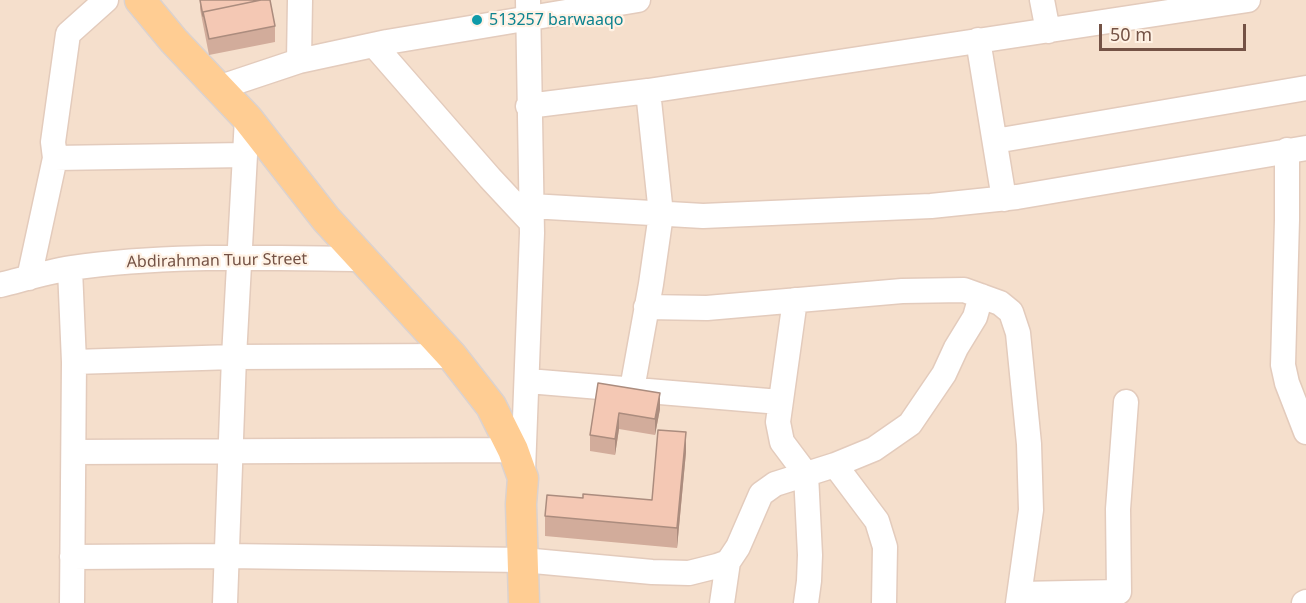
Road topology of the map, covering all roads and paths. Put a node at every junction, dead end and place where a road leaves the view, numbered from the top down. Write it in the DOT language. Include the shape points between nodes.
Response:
graph roads {
  1 [pos="106,0"];
  2 [pos="140,0"];
  3 [pos="300,0"];
  4 [pos="638,0"];
  5 [pos="1042,0"];
  6 [pos="1248,0"];
  7 [pos="528,8"];
  8 [pos="1048,31"];
  9 [pos="978,40"];
  10 [pos="374,45"];
  11 [pos="299,61"];
  12 [pos="218,88"];
  13 [pos="1306,88"];
  14 [pos="648,91"];
  15 [pos="528,106"];
  16 [pos="247,118"];
  17 [pos="995,141"];
  18 [pos="1297,149"];
  19 [pos="245,155"];
  20 [pos="55,158"];
  21 [pos="1004,199"];
  22 [pos="531,214"];
  23 [pos="661,214"];
  24 [pos="240,258"];
  25 [pos="364,259"];
  26 [pos="70,268"];
  27 [pos="29,278"];
  28 [pos="0,285"];
  29 [pos="981,296"];
  30 [pos="795,300"];
  31 [pos="646,307"];
  32 [pos="452,356"];
  33 [pos="234,357"];
  34 [pos="74,362"];
  35 [pos="528,381"];
  36 [pos="632,389"];
  37 [pos="780,402"];
  38 [pos="1126,402"];
  39 [pos="1306,432"];
  40 [pos="513,450"];
  41 [pos="231,451"];
  42 [pos="74,452"];
  43 [pos="835,465"];
  44 [pos="806,474"];
  45 [pos="523,478"];
  46 [pos="226,556"];
  47 [pos="72,558"];
  48 [pos="523,560"];
  49 [pos="728,562"];
  50 [pos="1019,598"];
  51 [pos="72,603"];
  52 [pos="225,603"];
  53 [pos="524,603"];
  54 [pos="722,603"];
  55 [pos="806,603"];
  56 [pos="884,603"];
  1 -- 20 [label="street" via="68,34 53,142"];
  2 -- 12 [label="main road"];
  3 -- 11 [label="street"];
  4 -- 7 [label="street"];
  5 -- 8 [label="street"];
  6 -- 8 [label="street"];
  7 -- 10 [label="street"];
  7 -- 15 [label="street"];
  8 -- 9 [label="street"];
  9 -- 14 [label="street"];
  9 -- 17 [label="street"];
  10 -- 11 [label="street"];
  10 -- 22 [label="street" via="490,178"];
  11 -- 12 [label="street"];
  12 -- 16 [label="main road"];
  13 -- 17 [label="street"];
  14 -- 15 [label="street"];
  14 -- 23 [label="street"];
  15 -- 22 [label="street"];
  16 -- 19 [label="street"];
  16 -- 25 [label="main road" via="326,219"];
  17 -- 21 [label="street"];
  18 -- 21 [label="street"];
  18 -- 39 [label="street" via="1287,220 1283,365"];
  19 -- 20 [label="street"];
  19 -- 24 [label="street"];
  20 -- 27 [label="street"];
  21 -- 23 [label="street" via="703,216"];
  22 -- 23 [label="street"];
  22 -- 35 [label="street"];
  23 -- 31 [label="street"];
  24 -- 25 [label="street, Abdirahman Tuur Street"];
  24 -- 26 [label="street, Abdirahman Tuur Street"];
  24 -- 33 [label="street"];
  25 -- 32 [label="main road"];
  26 -- 27 [label="street, Abdirahman Tuur Street"];
  26 -- 34 [label="street"];
  27 -- 28 [label="street, Abdirahman Tuur Street"];
  29 -- 30 [label="street" via="964,290 902,291"];
  29 -- 43 [label="street" via="975,317 944,374 910,424 874,449"];
  29 -- 50 [label="street" via="1011,312 1018,333 1031,510"];
  30 -- 31 [label="street" via="707,308"];
  30 -- 37 [label="street"];
  31 -- 36 [label="street"];
  32 -- 33 [label="street"];
  32 -- 40 [label="main road" via="491,406"];
  33 -- 34 [label="street"];
  33 -- 41 [label="street"];
  34 -- 42 [label="street"];
  35 -- 36 [label="street"];
  35 -- 45 [label="street"];
  36 -- 37 [label="street"];
  37 -- 44 [label="street" via="782,442"];
  38 -- 50 [label="street" via="1118,508 1119,592"];
  40 -- 41 [label="street"];
  40 -- 45 [label="main road"];
  41 -- 42 [label="street"];
  41 -- 46 [label="street"];
  42 -- 47 [label="street"];
  43 -- 44 [label="street"];
  43 -- 56 [label="street" via="877,521 885,547"];
  44 -- 49 [label="street" via="775,484 761,494"];
  44 -- 55 [label="street" via="810,555"];
  45 -- 48 [label="main road"];
  46 -- 47 [label="street"];
  46 -- 48 [label="street"];
  46 -- 52 [label="street"];
  47 -- 51 [label="street"];
  48 -- 49 [label="street" via="661,573 689,573"];
  48 -- 53 [label="main road"];
  49 -- 54 [label="street"];
}
